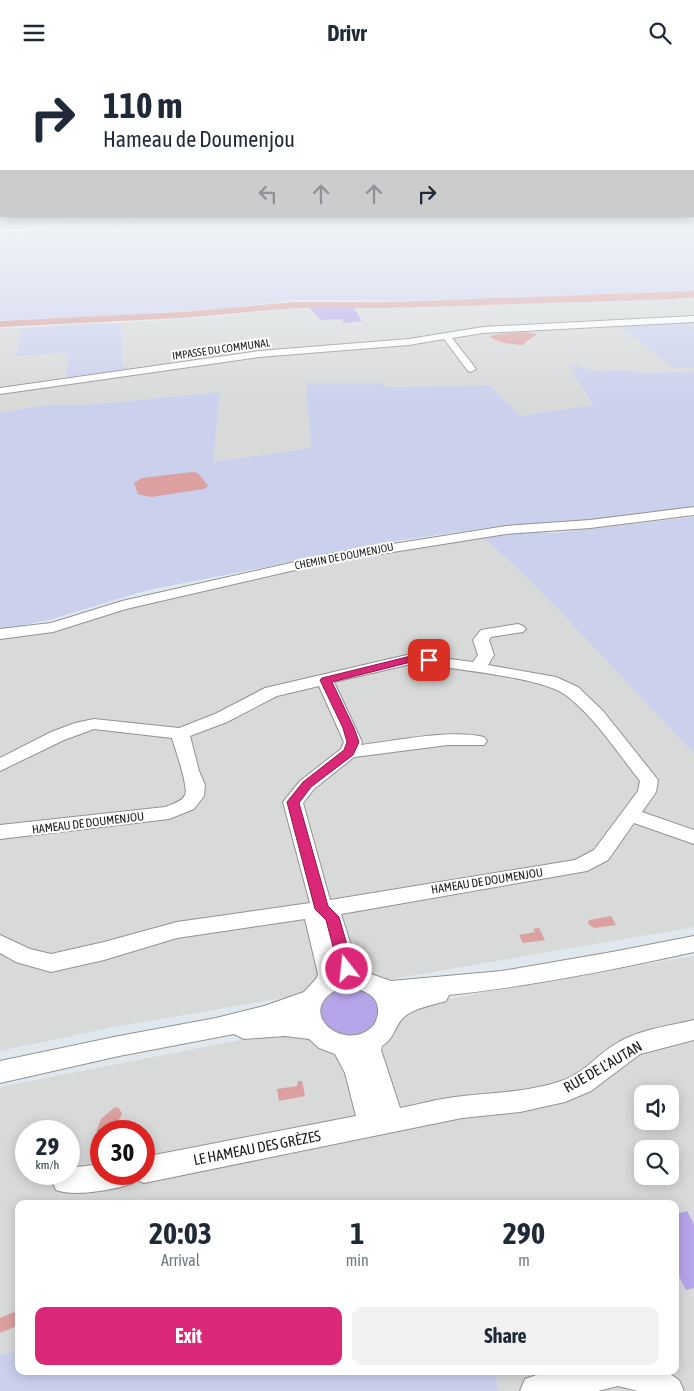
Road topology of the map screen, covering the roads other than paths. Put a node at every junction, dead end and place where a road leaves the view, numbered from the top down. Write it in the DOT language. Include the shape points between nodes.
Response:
graph roads {
  1 [pos="694,319"];
  2 [pos="446,336"];
  3 [pos="471,369"];
  4 [pos="0,391"];
  5 [pos="694,511"];
  6 [pos="518,629"];
  7 [pos="0,634"];
  8 [pos="478,667"];
  9 [pos="325,680"];
  10 [pos="180,733"];
  11 [pos="478,741"];
  12 [pos="349,752"];
  13 [pos="0,765"];
  14 [pos="631,815"];
  15 [pos="0,832"];
  16 [pos="694,837"];
  17 [pos="322,909"];
  18 [pos="0,943"];
  19 [pos="694,944"];
  20 [pos="357,978"];
  21 [pos="472,983"];
  22 [pos="379,988"];
  23 [pos="319,991"];
  24 [pos="391,1014"];
  25 [pos="206,1030"];
  26 [pos="314,1030"];
  27 [pos="694,1031"];
  28 [pos="371,1041"];
  29 [pos="343,1045"];
  30 [pos="2,1073"];
  31 [pos="424,1116"];
  32 [pos="381,1124"];
  33 [pos="155,1168"];
  34 [pos="599,1375"];
  35 [pos="639,1375"];
  36 [pos="536,1389"];
  37 [pos="668,1391"];
  1 -- 2 [label="street, IMPASSE DU COMMUNAL" via="512,328"];
  2 -- 3 [label="street"];
  2 -- 4 [label="street, IMPASSE DU COMMUNAL" via="260,354"];
  5 -- 7 [label="street, CHEMIN DE DOUMENJOU" via="506,530 330,558 122,605 53,627"];
  6 -- 8 [label="street" via="486,633 481,640 486,655"];
  8 -- 9 [label="street, HAMEAU DE DOUMENJOU" via="411,659"];
  8 -- 14 [label="street, HAMEAU DE DOUMENJOU" via="550,679 572,691 598,715 649,780 647,793"];
  9 -- 10 [label="street, HAMEAU DE DOUMENJOU" via="271,692 221,718"];
  9 -- 12 [label="street" via="353,742"];
  10 -- 13 [label="street, HAMEAU DE DOUMENJOU" via="94,724 66,732"];
  10 -- 15 [label="street, HAMEAU DE DOUMENJOU" via="196,785 195,796 187,805 169,813"];
  11 -- 12 [label="street" via="448,740"];
  12 -- 17 [label="street" via="307,785 293,802"];
  14 -- 16 [label="street"];
  14 -- 17 [label="street, HAMEAU DE DOUMENJOU" via="600,855 580,866"];
  17 -- 18 [label="street, HAMEAU DE DOUMENJOU" via="177,930 52,963 24,956"];
  17 -- 20 [label="street" via="332,917 347,969"];
  17 -- 23 [label="street" via="316,919 330,974"];
  19 -- 21 [label="street" via="602,963"];
  20 -- 22 [label="street"];
  20 -- 23 [label="street" via="341,978"];
  21 -- 22 [label="street" via="414,989"];
  21 -- 24 [label="street" via="401,1006"];
  22 -- 24 [label="street" via="389,1000"];
  23 -- 25 [label="street" via="283,1011"];
  23 -- 26 [label="street" via="308,1015"];
  24 -- 28 [label="street" via="388,1025"];
  25 -- 26 [label="street" via="285,1026"];
  25 -- 30 [label="street" via="84,1053"];
  26 -- 29 [label="street" via="331,1043"];
  27 -- 31 [label="street, RUE DE L'AUTAN" via="642,1042 574,1087 557,1093"];
  28 -- 29 [label="street"];
  28 -- 32 [label="street" via="369,1050"];
  29 -- 32 [label="street"];
  31 -- 32 [label="street, LE HAMEAU DES GRÈZES"];
  32 -- 33 [label="street, LE HAMEAU DES GRÈZES"];
  34 -- 36 [label="street"];
  35 -- 37 [label="street"];
}
